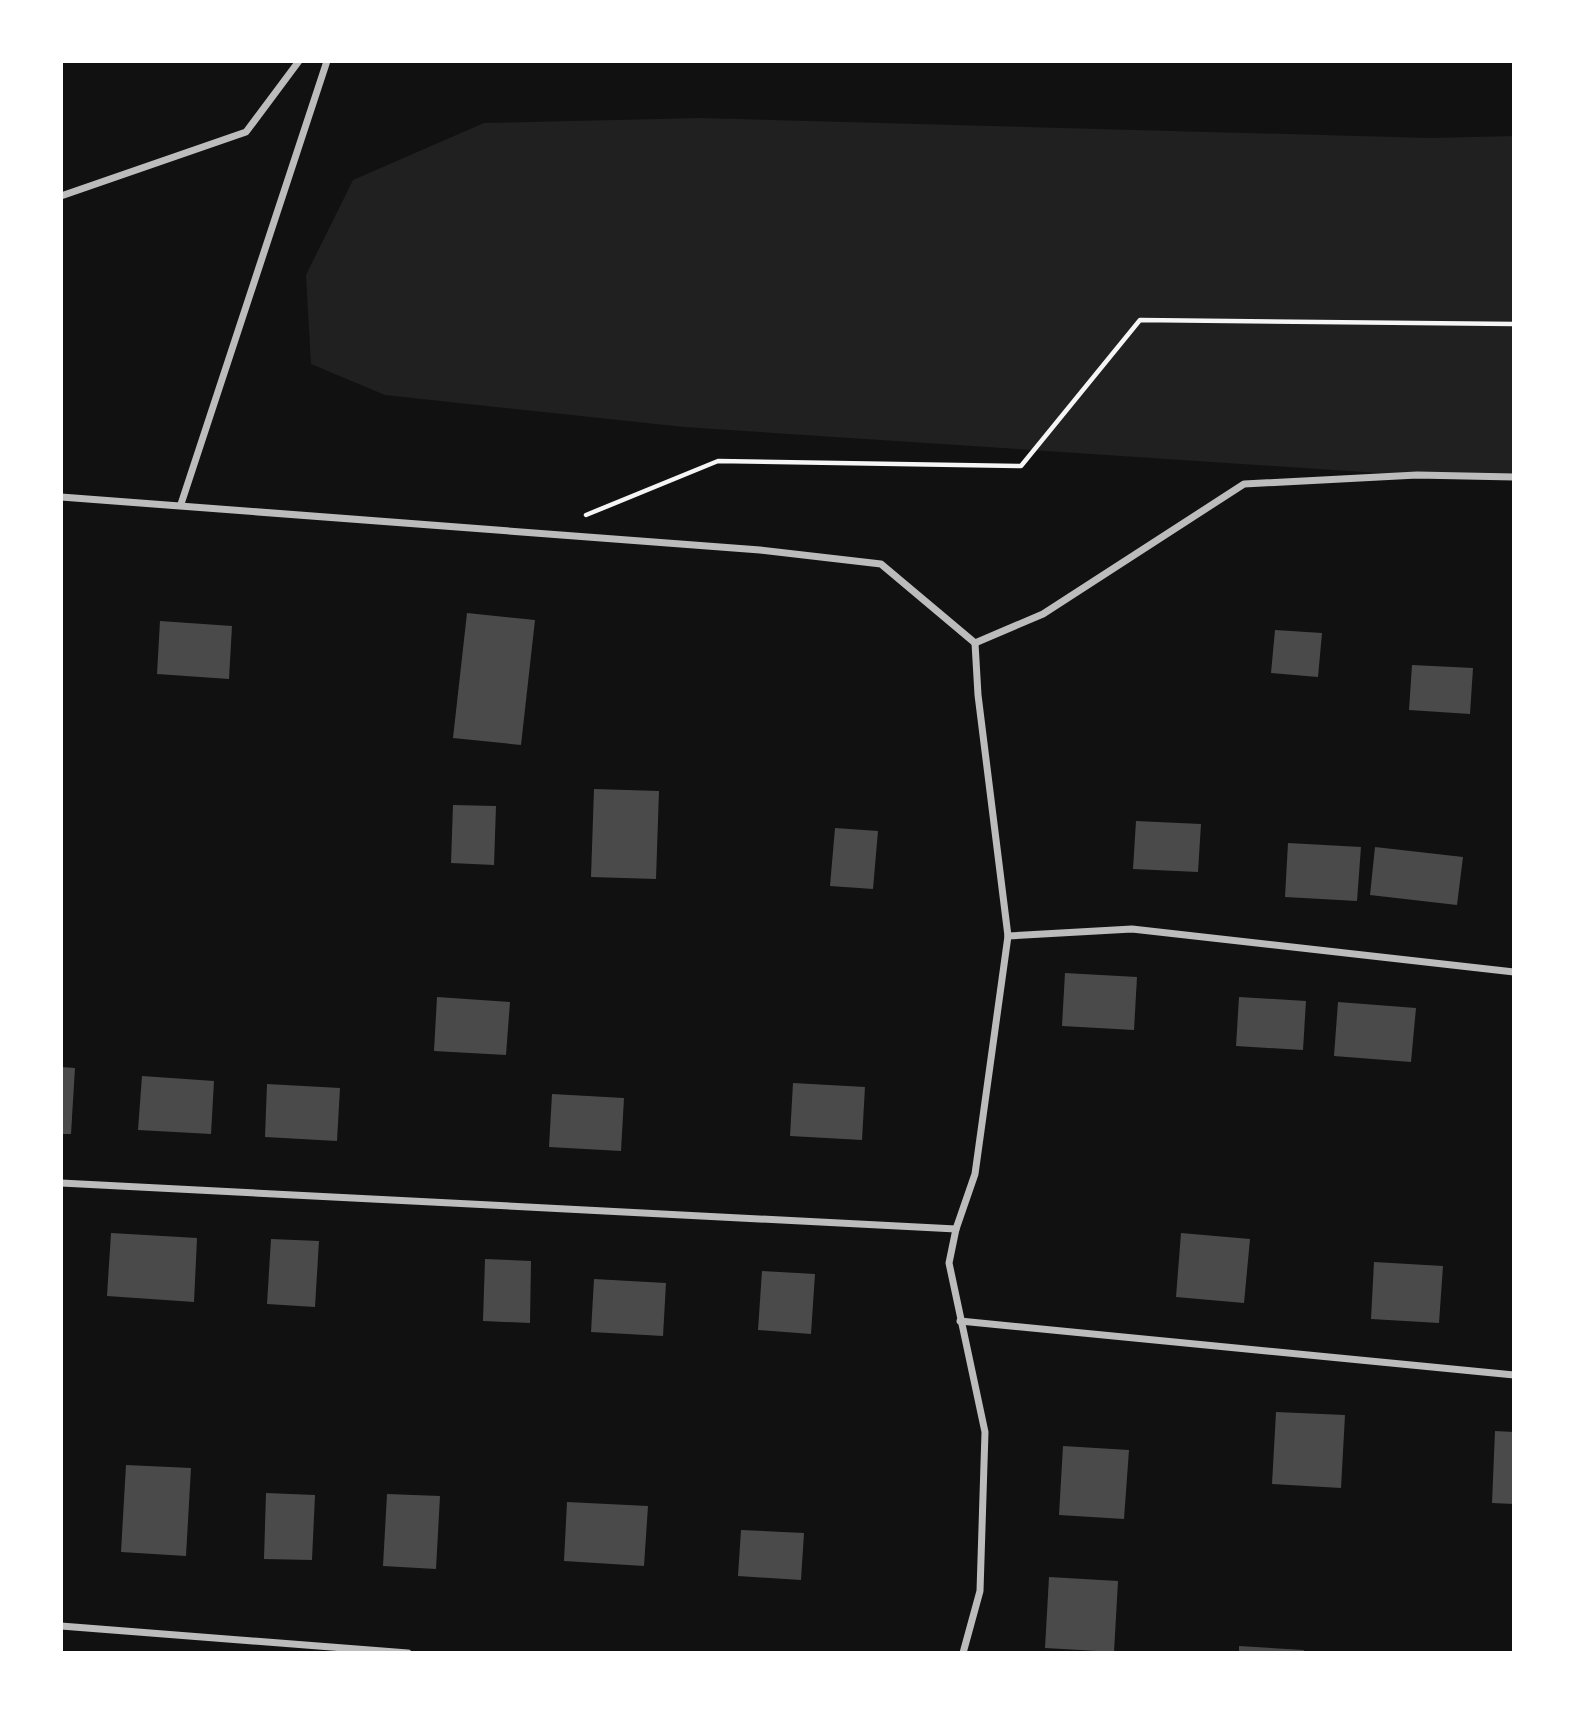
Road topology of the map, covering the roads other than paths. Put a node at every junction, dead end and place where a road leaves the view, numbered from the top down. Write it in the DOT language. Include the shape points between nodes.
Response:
graph roads {
  1 [pos="299,61"];
  2 [pos="327,61"];
  3 [pos="61,196"];
  4 [pos="1514,477"];
  5 [pos="61,497"];
  6 [pos="181,504"];
  7 [pos="975,643"];
  8 [pos="1007,936"];
  9 [pos="1514,972"];
  10 [pos="61,1183"];
  11 [pos="956,1229"];
  12 [pos="960,1321"];
  13 [pos="1514,1375"];
  14 [pos="61,1626"];
  15 [pos="408,1653"];
  16 [pos="963,1653"];
  1 -- 3 [label="street" via="246,132"];
  2 -- 6 [label="street"];
  4 -- 7 [label="street" via="1417,475 1244,484 1043,614"];
  5 -- 6 [label="street"];
  6 -- 7 [label="street" via="760,550 881,564"];
  7 -- 8 [label="street"];
  8 -- 9 [label="street" via="1132,929"];
  8 -- 11 [label="street" via="975,1174"];
  10 -- 11 [label="street"];
  11 -- 12 [label="street" via="949,1263"];
  12 -- 13 [label="street"];
  12 -- 16 [label="street" via="985,1432 980,1591"];
  14 -- 15 [label="street"];
}
